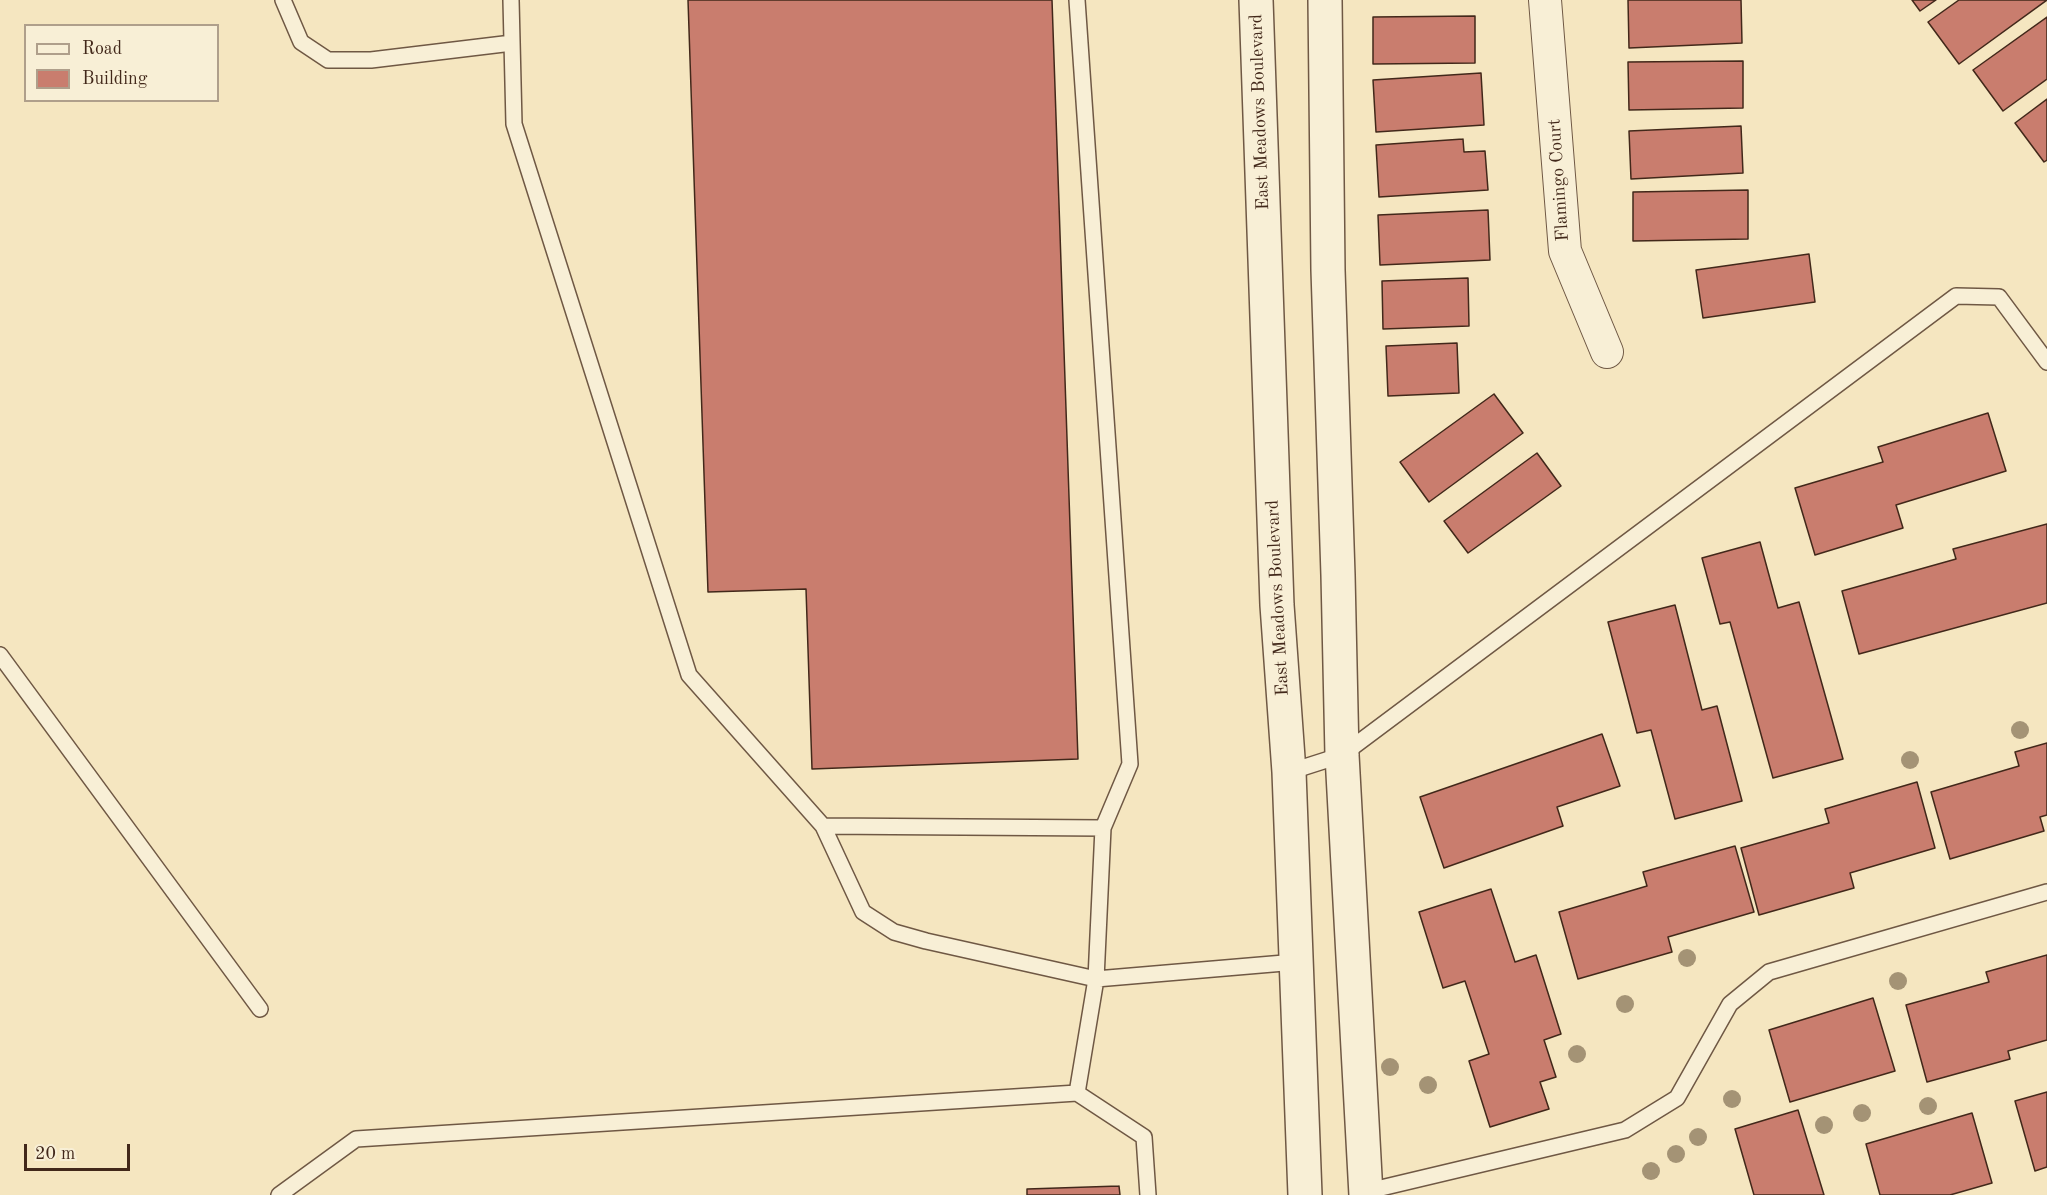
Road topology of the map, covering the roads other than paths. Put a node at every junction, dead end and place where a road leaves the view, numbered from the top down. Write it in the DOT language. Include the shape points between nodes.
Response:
graph roads {
  1 [pos="283,0"];
  2 [pos="511,0"];
  3 [pos="1077,0"];
  4 [pos="1256,0"];
  5 [pos="1325,0"];
  6 [pos="1545,0"];
  7 [pos="512,44"];
  8 [pos="1607,352"];
  9 [pos="2047,362"];
  10 [pos="0,655"];
  11 [pos="1342,755"];
  12 [pos="1289,772"];
  13 [pos="823,826"];
  14 [pos="1103,828"];
  15 [pos="2047,892"];
  16 [pos="1296,962"];
  17 [pos="1096,979"];
  18 [pos="260,1009"];
  19 [pos="1077,1093"];
  20 [pos="1361,1194"];
  21 [pos="279,1195"];
  22 [pos="1148,1195"];
  23 [pos="1305,1195"];
  1 -- 7 [label="lane" via="301,42 328,60 371,60"];
  2 -- 7 [label="lane"];
  3 -- 14 [label="lane" via="1130,764"];
  4 -- 12 [label="street, East Meadows Boulevard" via="1277,605"];
  5 -- 11 [label="street" via="1328,270"];
  6 -- 8 [label="street, Flamingo Court" via="1564,251"];
  7 -- 13 [label="lane" via="514,124 689,675"];
  9 -- 11 [label="lane" via="1999,297 1956,296"];
  10 -- 18 [label="lane"];
  11 -- 12 [label="lane"];
  11 -- 20 [label="street"];
  12 -- 16 [label="street, East Meadows Boulevard"];
  13 -- 14 [label="lane"];
  13 -- 17 [label="lane" via="863,912 894,932"];
  14 -- 17 [label="lane"];
  15 -- 20 [label="lane" via="1769,972 1730,1004 1677,1098 1625,1130"];
  16 -- 17 [label="lane"];
  16 -- 23 [label="street, East Meadows Boulevard"];
  17 -- 19 [label="lane"];
  19 -- 21 [label="lane" via="356,1139"];
  19 -- 22 [label="lane" via="1144,1137"];
}
